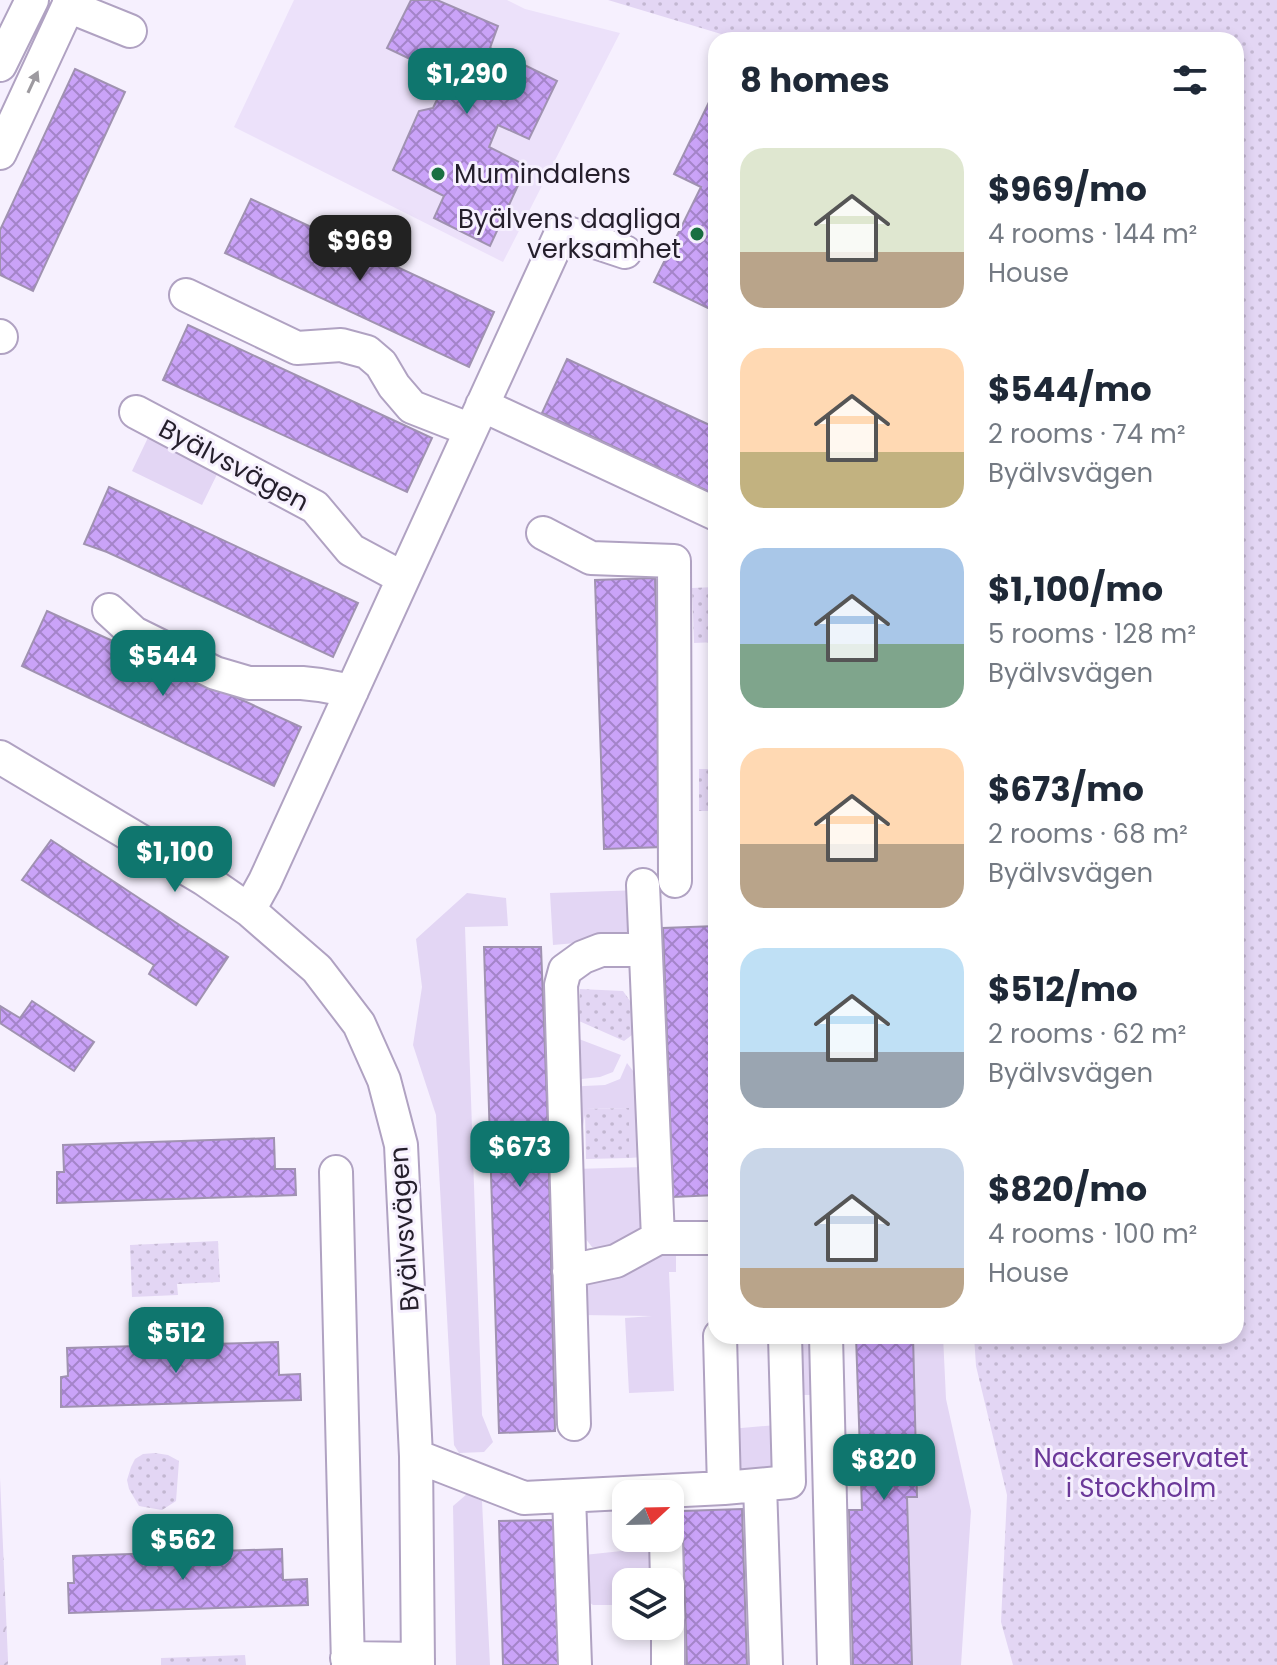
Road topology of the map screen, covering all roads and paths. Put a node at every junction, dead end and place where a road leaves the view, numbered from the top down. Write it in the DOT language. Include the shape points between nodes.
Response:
graph roads {
  1 [pos="32,0"];
  2 [pos="70,3"];
  3 [pos="130,31"];
  4 [pos="0,65"];
  5 [pos="0,153"];
  6 [pos="625,252"];
  7 [pos="186,295"];
  8 [pos="136,412"];
  9 [pos="476,418"];
  10 [pos="708,511"];
  11 [pos="543,533"];
  12 [pos="403,578"];
  13 [pos="109,610"];
  14 [pos="352,691"];
  15 [pos="0,757"];
  16 [pos="675,881"];
  17 [pos="643,885"];
  18 [pos="249,910"];
  19 [pos="645,950"];
  20 [pos="336,1172"];
  21 [pos="658,1238"];
  22 [pos="708,1238"];
  23 [pos="569,1271"];
  24 [pos="720,1344"];
  25 [pos="785,1344"];
  26 [pos="826,1344"];
  27 [pos="828,1416"];
  28 [pos="787,1418"];
  29 [pos="574,1424"];
  30 [pos="416,1456"];
  31 [pos="760,1485"];
  32 [pos="724,1488"];
  33 [pos="684,1491"];
  34 [pos="612,1494"];
  35 [pos="569,1496"];
  36 [pos="668,1640"];
  37 [pos="348,1662"];
  38 [pos="418,1662"];
  39 [pos="575,1665"];
  40 [pos="668,1665"];
  41 [pos="766,1665"];
  42 [pos="834,1665"];
  1 -- 4 [label="street"];
  2 -- 3 [label="street"];
  5 -- 2 [label="street, one-way"];
  6 -- 9 [label="street" via="562,231"];
  7 -- 9 [label="street" via="297,348 341,345 367,352 412,407"];
  8 -- 12 [label="street, Byälvsvägen" via="315,507 351,550"];
  9 -- 10 [label="street"];
  9 -- 12 [label="street"];
  11 -- 16 [label="street" via="591,558 674,561"];
  12 -- 14 [label="street"];
  13 -- 14 [label="street" via="134,633 215,673 249,683"];
  14 -- 18 [label="street"];
  15 -- 18 [label="street, Byälvsvägen"];
  17 -- 19 [label="street"];
  18 -- 30 [label="street, Byälvsvägen" via="317,969 359,1024 384,1080 401,1145"];
  19 -- 21 [label="street"];
  19 -- 23 [label="street" via="601,950 583,957 565,970 561,985"];
  20 -- 37 [label="street, Byälvsvägen"];
  21 -- 22 [label="street"];
  21 -- 23 [label="street" via="616,1261"];
  23 -- 29 [label="street"];
  24 -- 32 [label="street"];
  25 -- 28 [label="street"];
  26 -- 27 [label="street"];
  27 -- 28 [label="street"];
  27 -- 42 [label="street"];
  28 -- 31 [label="street" via="789,1482"];
  30 -- 35 [label="street" via="524,1498"];
  30 -- 38 [label="street, Byälvsvägen"];
  31 -- 32 [label="street"];
  31 -- 41 [label="street"];
  32 -- 33 [label="street"];
  34 -- 35 [label="street"];
  35 -- 39 [label="street"];
  36 -- 40 [label="street"];
  37 -- 38 [label="street, Byälvsvägen"];
}
